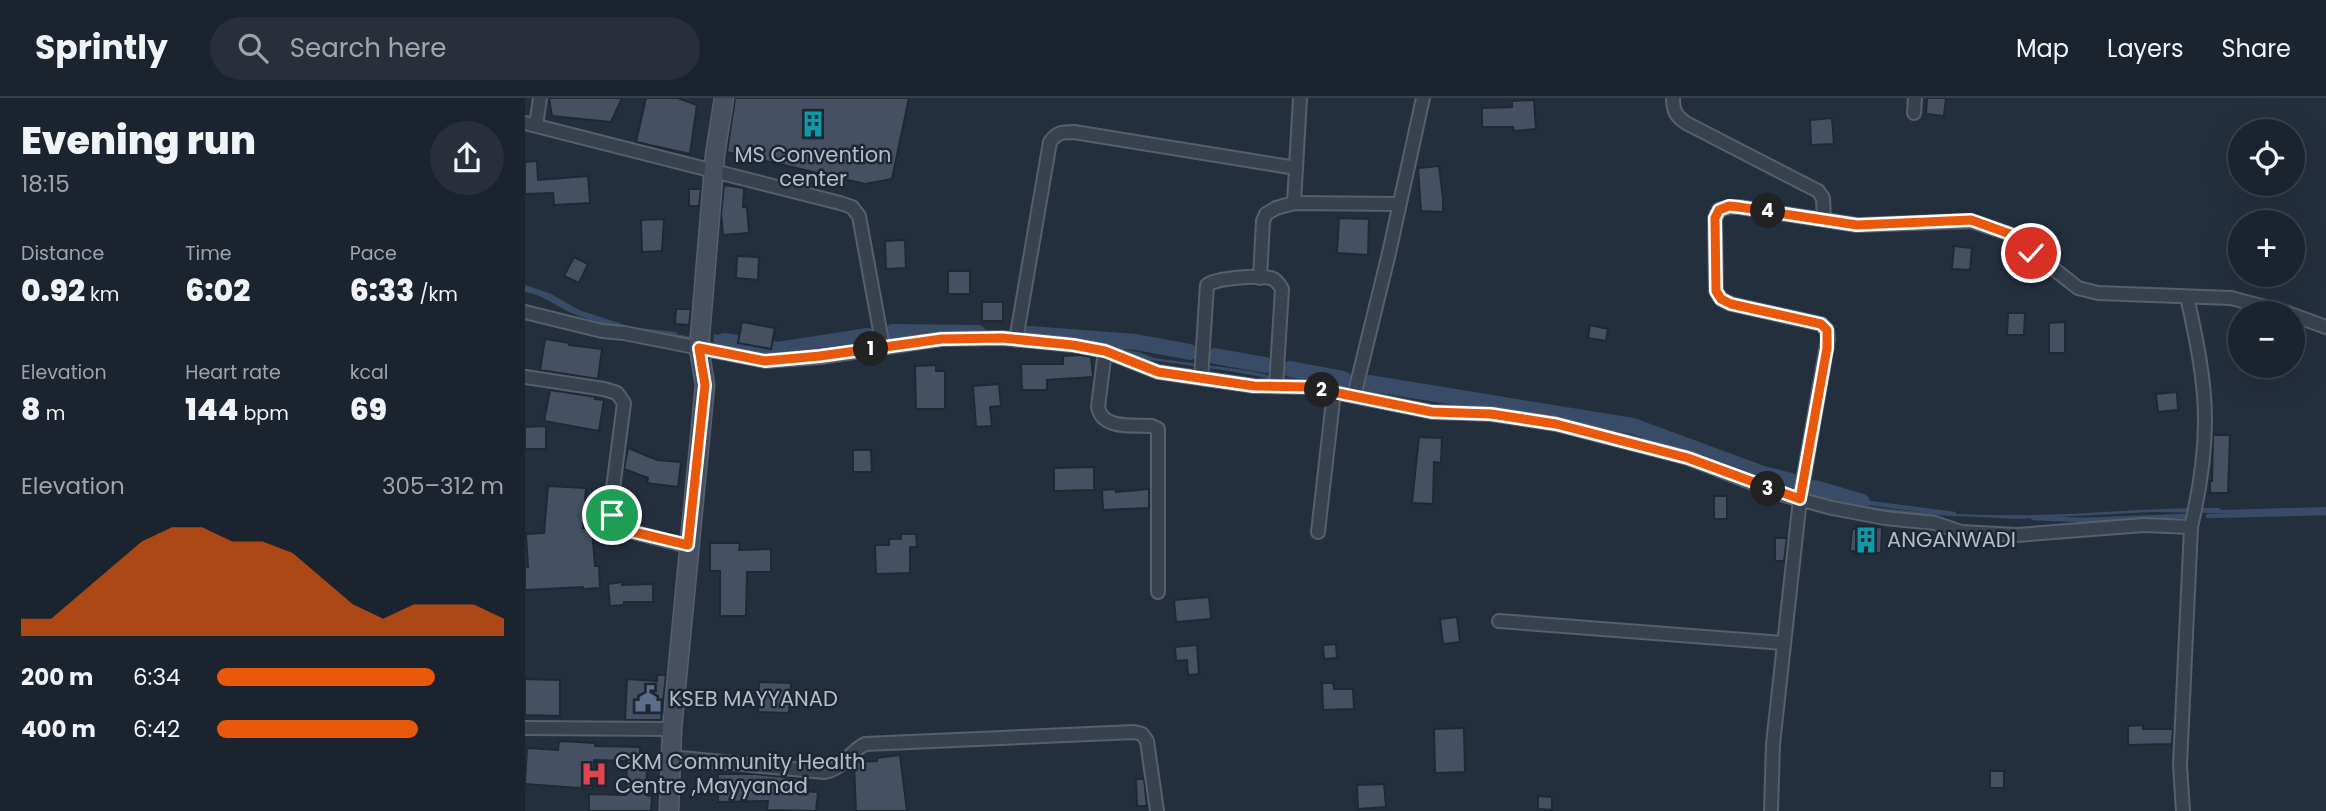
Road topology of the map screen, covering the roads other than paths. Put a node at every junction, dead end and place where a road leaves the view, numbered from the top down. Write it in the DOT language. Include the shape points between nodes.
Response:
graph roads {
  1 [pos="540,98"];
  2 [pos="724,98"];
  3 [pos="1300,98"];
  4 [pos="1423,98"];
  5 [pos="1674,98"];
  6 [pos="1916,98"];
  7 [pos="1914,113"];
  8 [pos="531,124"];
  9 [pos="1296,168"];
  10 [pos="714,170"];
  11 [pos="1294,203"];
  12 [pos="1399,204"];
  13 [pos="1824,219"];
  14 [pos="1260,278"];
  15 [pos="2187,297"];
  16 [pos="2242,301"];
  17 [pos="525,313"];
  18 [pos="2305,319"];
  19 [pos="2326,327"];
  20 [pos="1016,340"];
  21 [pos="883,347"];
  22 [pos="699,348"];
  23 [pos="1105,351"];
  24 [pos="525,377"];
  25 [pos="1202,378"];
  26 [pos="1276,386"];
  27 [pos="1334,392"];
  28 [pos="1354,396"];
  29 [pos="1800,499"];
  30 [pos="2191,527"];
  31 [pos="1318,532"];
  32 [pos="688,545"];
  33 [pos="1158,593"];
  34 [pos="1499,621"];
  35 [pos="1784,643"];
  36 [pos="525,728"];
  37 [pos="672,729"];
  38 [pos="671,757"];
  39 [pos="669,811"];
  40 [pos="1157,811"];
  41 [pos="1771,811"];
  42 [pos="2183,811"];
  1 -- 8 [label="street"];
  2 -- 10 [label="street"];
  3 -- 9 [label="street"];
  4 -- 12 [label="street"];
  5 -- 13 [label="street" via="1673,109 1686,123 1818,191"];
  6 -- 7 [label="street"];
  8 -- 10 [label="street"];
  9 -- 11 [label="street"];
  9 -- 20 [label="street" via="1074,132 1055,135"];
  10 -- 21 [label="street" via="852,207 859,216"];
  10 -- 22 [label="street"];
  11 -- 12 [label="street"];
  11 -- 14 [label="street" via="1266,214"];
  12 -- 28 [label="street"];
  13 -- 15 [label="street" via="1857,225 1971,220 2010,234 2078,288"];
  13 -- 29 [label="street" via="1729,206 1715,218 1716,291 1721,299 1821,324 1827,330"];
  14 -- 25 [label="street" via="1214,280 1207,285"];
  14 -- 26 [label="street" via="1270,278 1282,289"];
  15 -- 16 [label="street"];
  15 -- 30 [label="street" via="2205,421"];
  17 -- 22 [label="street"];
  18 -- 19 [label="street"];
  20 -- 21 [label="street" via="942,339"];
  20 -- 23 [label="street"];
  21 -- 22 [label="street" via="765,361"];
  22 -- 32 [label="street" via="705,385"];
  23 -- 25 [label="street" via="1158,372"];
  23 -- 33 [label="street" via="1099,415 1107,422 1159,429"];
  24 -- 32 [label="street" via="617,393 624,402 611,504 614,523 621,529"];
  25 -- 26 [label="street"];
  26 -- 27 [label="street"];
  27 -- 28 [label="street"];
  27 -- 31 [label="street"];
  28 -- 29 [label="street" via="1432,412 1491,414 1556,424 1688,458"];
  29 -- 30 [label="street" via="1885,518 1935,523 1961,532 2017,535 2144,525"];
  29 -- 35 [label="street"];
  30 -- 42 [label="street" via="2179,765"];
  32 -- 37 [label="street"];
  34 -- 35 [label="street"];
  35 -- 41 [label="street"];
  36 -- 37 [label="street"];
  37 -- 38 [label="street"];
  38 -- 39 [label="street"];
  38 -- 40 [label="street" via="824,772 833,771 865,744 1134,732 1147,741"];
}
